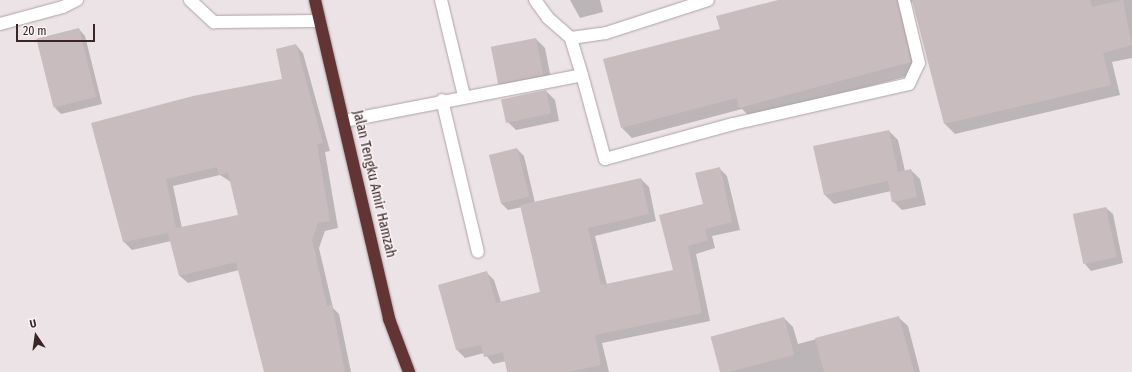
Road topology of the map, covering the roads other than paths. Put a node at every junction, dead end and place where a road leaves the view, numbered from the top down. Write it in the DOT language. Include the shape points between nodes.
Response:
graph roads {
  1 [pos="76,0"];
  2 [pos="190,0"];
  3 [pos="315,0"];
  4 [pos="441,0"];
  5 [pos="535,0"];
  6 [pos="708,0"];
  7 [pos="904,0"];
  8 [pos="674,5"];
  9 [pos="320,21"];
  10 [pos="0,24"];
  11 [pos="571,38"];
  12 [pos="582,75"];
  13 [pos="464,96"];
  14 [pos="442,100"];
  15 [pos="344,121"];
  16 [pos="478,252"];
  17 [pos="409,372"];
  1 -- 10 [label="lane" via="63,8"];
  2 -- 9 [label="lane" via="214,22"];
  3 -- 9 [label="highway, Jalan Tengku Amir Hamzah"];
  4 -- 13 [label="lane"];
  5 -- 11 [label="lane" via="548,18"];
  6 -- 8 [label="lane"];
  7 -- 12 [label="lane" via="919,63 909,84 733,124 605,159"];
  8 -- 11 [label="lane" via="606,33"];
  9 -- 15 [label="highway, Jalan Tengku Amir Hamzah"];
  11 -- 12 [label="lane"];
  12 -- 13 [label="lane"];
  13 -- 14 [label="lane"];
  14 -- 15 [label="lane"];
  14 -- 16 [label="lane"];
  15 -- 17 [label="highway, Jalan Tengku Amir Hamzah" via="389,319"];
}
